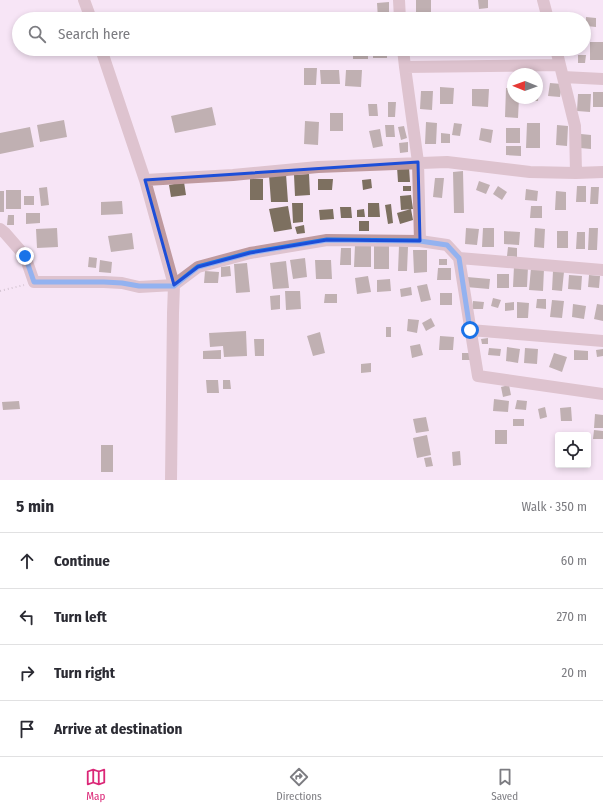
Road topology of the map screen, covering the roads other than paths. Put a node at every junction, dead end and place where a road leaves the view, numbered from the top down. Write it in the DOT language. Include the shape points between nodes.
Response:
graph roads {
  1 [pos="84,0"];
  2 [pos="399,0"];
  3 [pos="543,0"];
  4 [pos="88,12"];
  5 [pos="400,12"];
  6 [pos="546,12"];
  7 [pos="103,56"];
  8 [pos="404,56"];
  9 [pos="558,56"];
  10 [pos="405,67"];
  11 [pos="562,71"];
  12 [pos="603,79"];
  13 [pos="418,162"];
  14 [pos="603,172"];
  15 [pos="576,173"];
  16 [pos="145,180"];
  17 [pos="0,229"];
  18 [pos="420,241"];
  19 [pos="459,258"];
  20 [pos="603,270"];
  21 [pos="174,286"];
  22 [pos="470,330"];
  23 [pos="603,341"];
  24 [pos="603,394"];
  25 [pos="171,480"];
  1 -- 4 [label="street"];
  2 -- 5 [label="street"];
  3 -- 6 [label="street"];
  7 -- 16 [label="street"];
  8 -- 10 [label="street"];
  9 -- 11 [label="street"];
  10 -- 11 [label="street"];
  10 -- 13 [label="street"];
  11 -- 12 [label="street"];
  11 -- 15 [label="street" via="575,126"];
  13 -- 15 [label="street" via="446,162 530,172"];
  13 -- 16 [label="street"];
  13 -- 18 [label="street"];
  14 -- 15 [label="street"];
  16 -- 21 [label="street"];
  17 -- 21 [label="street" via="25,256 34,282"];
  18 -- 19 [label="street" via="447,245"];
  18 -- 21 [label="street" via="327,240 250,253 198,267"];
  19 -- 20 [label="street"];
  19 -- 22 [label="street"];
  21 -- 25 [label="street"];
  22 -- 23 [label="street"];
  22 -- 24 [label="street" via="478,376"];
}
